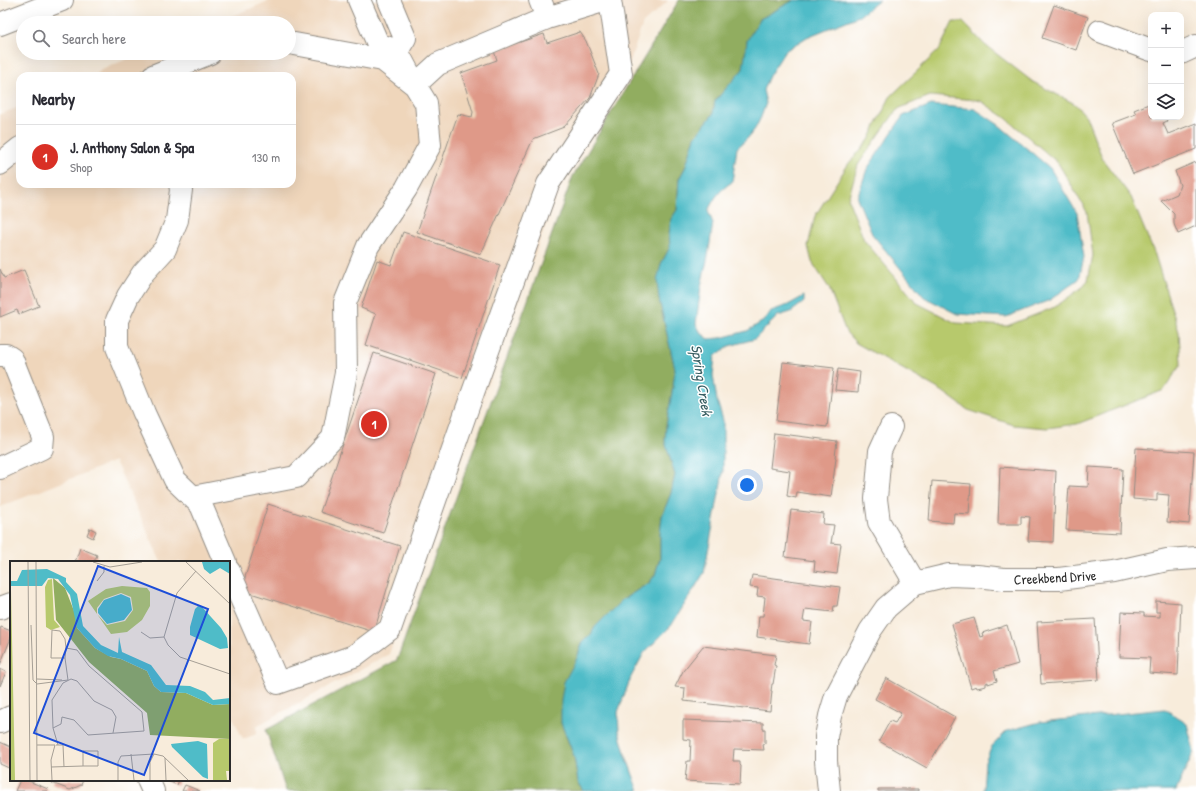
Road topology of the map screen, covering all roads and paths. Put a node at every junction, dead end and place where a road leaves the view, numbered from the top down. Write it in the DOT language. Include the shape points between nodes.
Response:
graph roads {
  1 [pos="62,0"];
  2 [pos="359,0"];
  3 [pos="389,0"];
  4 [pos="606,0"];
  5 [pos="610,0"];
  6 [pos="543,9"];
  7 [pos="21,16"];
  8 [pos="16,18"];
  9 [pos="0,24"];
  10 [pos="1100,31"];
  11 [pos="296,44"];
  12 [pos="1196,46"];
  13 [pos="1148,49"];
  14 [pos="397,51"];
  15 [pos="1184,52"];
  16 [pos="193,60"];
  17 [pos="163,72"];
  18 [pos="415,85"];
  19 [pos="16,151"];
  20 [pos="0,164"];
  21 [pos="181,188"];
  22 [pos="0,355"];
  23 [pos="891,427"];
  24 [pos="0,468"];
  25 [pos="193,497"];
  26 [pos="1196,558"];
  27 [pos="225,561"];
  28 [pos="230,572"];
  29 [pos="915,583"];
  30 [pos="10,604"];
  31 [pos="0,608"];
  32 [pos="10,717"];
  33 [pos="0,722"];
  34 [pos="148,781"];
  35 [pos="153,791"];
  36 [pos="829,791"];
  1 -- 7 [label="street"];
  2 -- 14 [label="street" via="378,44"];
  3 -- 14 [label="street" via="404,38"];
  4 -- 6 [label="street"];
  5 -- 28 [label="street" via="621,74 548,184 390,629 354,656 278,683"];
  6 -- 18 [label="street" via="438,64"];
  8 -- 9 [label="street"];
  10 -- 13 [label="street"];
  11 -- 18 [label="street" via="383,60"];
  12 -- 15 [label="street"];
  14 -- 18 [label="street"];
  16 -- 17 [label="street"];
  18 -- 25 [label="street" via="426,103 430,145 406,189 368,246 345,303 346,373 332,438 296,477"];
  19 -- 20 [label="street"];
  21 -- 25 [label="street" via="177,220 165,249 143,273 117,320 117,347 175,480"];
  22 -- 24 [label="street" via="12,359 44,438 42,448"];
  23 -- 29 [label="street" via="880,450 876,499 879,522"];
  25 -- 27 [label="street" via="201,505"];
  26 -- 29 [label="street, Creekbend Drive" via="1167,560 1114,572 1059,579 949,575"];
  29 -- 36 [label="street, Creekbend Drive" via="886,608 870,631 836,696 826,737"];
  30 -- 31 [label="street"];
  32 -- 33 [label="street"];
  34 -- 35 [label="street"];
}
